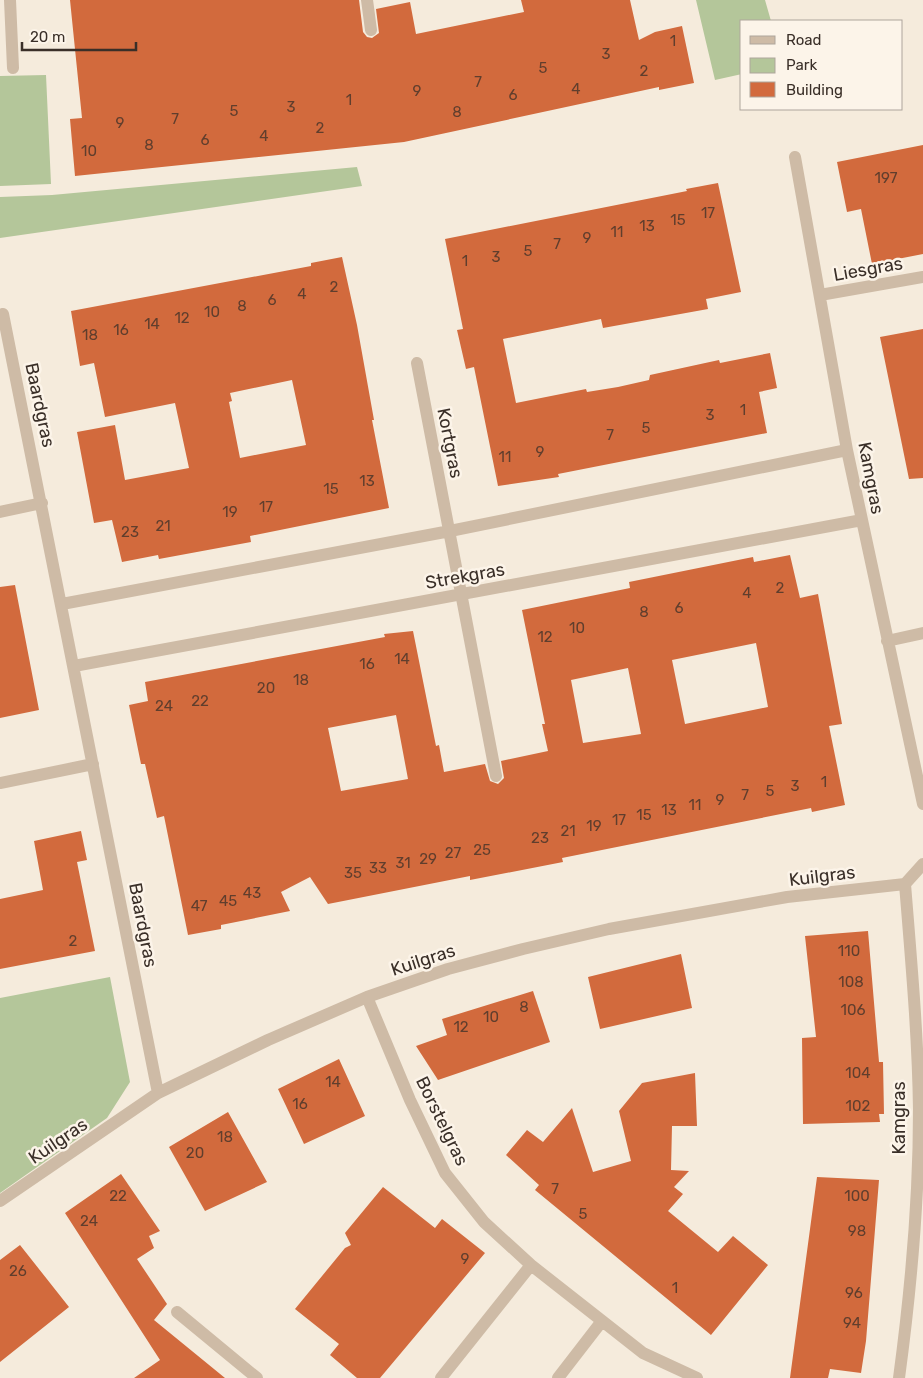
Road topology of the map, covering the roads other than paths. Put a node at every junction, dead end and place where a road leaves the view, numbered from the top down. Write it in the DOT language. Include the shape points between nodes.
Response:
graph roads {
  1 [pos="10,0"];
  2 [pos="367,0"];
  3 [pos="371,30"];
  4 [pos="13,68"];
  5 [pos="795,157"];
  6 [pos="923,277"];
  7 [pos="820,295"];
  8 [pos="3,314"];
  9 [pos="416,363"];
  10 [pos="847,450"];
  11 [pos="42,503"];
  12 [pos="0,512"];
  13 [pos="862,520"];
  14 [pos="450,531"];
  15 [pos="462,594"];
  16 [pos="62,604"];
  17 [pos="923,633"];
  18 [pos="887,641"];
  19 [pos="74,666"];
  20 [pos="93,764"];
  21 [pos="496,776"];
  22 [pos="0,782"];
  23 [pos="923,804"];
  24 [pos="923,864"];
  25 [pos="905,884"];
  26 [pos="368,997"];
  27 [pos="158,1093"];
  28 [pos="0,1202"];
  29 [pos="531,1265"];
  30 [pos="177,1312"];
  31 [pos="602,1321"];
  32 [pos="257,1378"];
  33 [pos="441,1378"];
  34 [pos="558,1378"];
  35 [pos="697,1378"];
  36 [pos="899,1378"];
  1 -- 4 [label="street"];
  2 -- 3 [label="street"];
  5 -- 7 [label="street, Kamgras"];
  6 -- 7 [label="street, Liesgras"];
  7 -- 10 [label="street, Kamgras"];
  8 -- 11 [label="street, Baardgras"];
  9 -- 14 [label="street, Kortgras"];
  10 -- 13 [label="street, Kamgras"];
  10 -- 14 [label="street"];
  11 -- 12 [label="street"];
  11 -- 16 [label="street, Baardgras"];
  13 -- 15 [label="street, Strekgras"];
  13 -- 18 [label="street, Kamgras"];
  14 -- 15 [label="street"];
  14 -- 16 [label="street"];
  15 -- 19 [label="street, Strekgras"];
  15 -- 21 [label="street"];
  16 -- 19 [label="street, Baardgras"];
  17 -- 18 [label="street"];
  18 -- 23 [label="street, Kamgras"];
  19 -- 20 [label="street, Baardgras"];
  20 -- 22 [label="street"];
  20 -- 27 [label="street, Baardgras"];
  24 -- 25 [label="street"];
  25 -- 26 [label="street, Kuilgras" via="787,897 609,930 448,969"];
  25 -- 36 [label="street, Kamgras" via="919,1110 910,1302"];
  26 -- 27 [label="street, Kuilgras"];
  26 -- 29 [label="street, Borstelgras" via="410,1100 446,1173 484,1222"];
  27 -- 28 [label="street, Kuilgras"];
  29 -- 31 [label="street, Borstelgras"];
  29 -- 33 [label="street"];
  30 -- 32 [label="street"];
  31 -- 34 [label="street"];
  31 -- 35 [label="street, Borstelgras" via="643,1353"];
}
